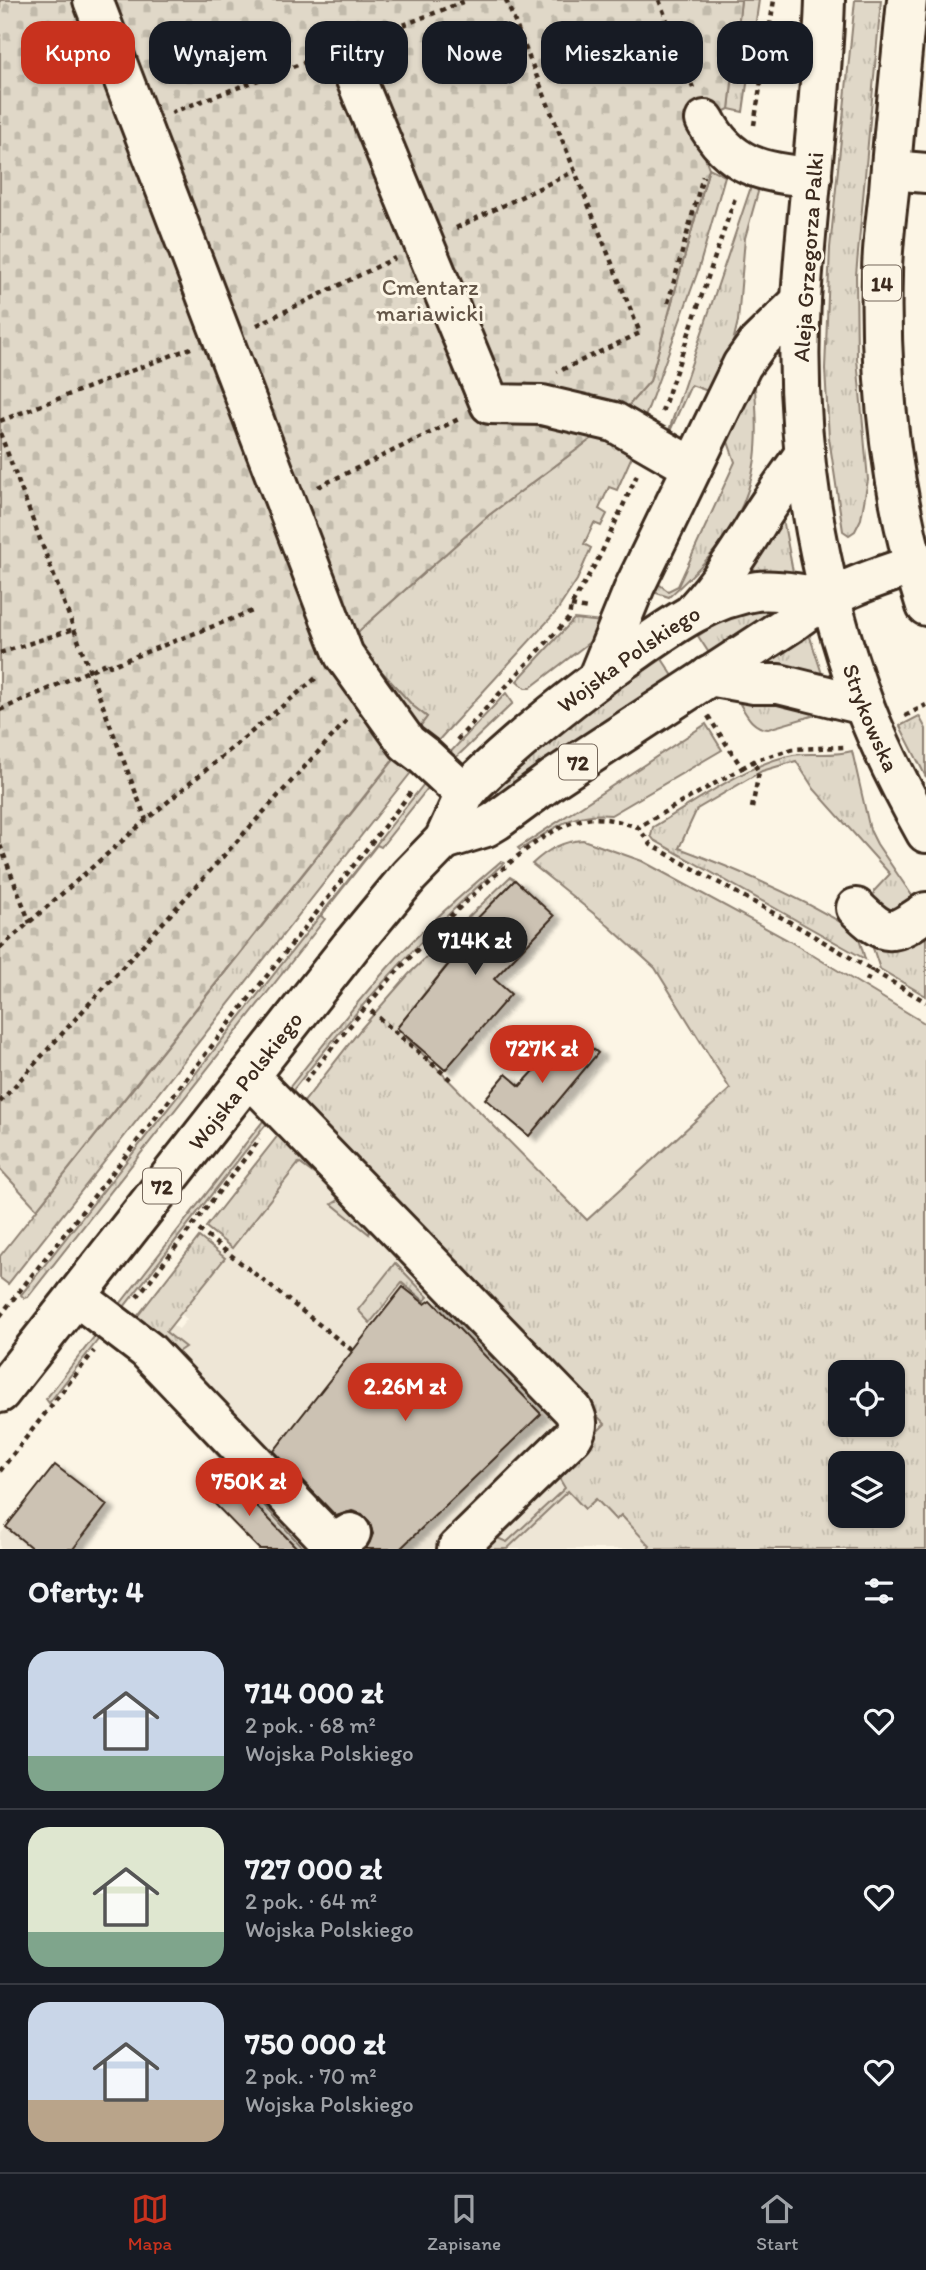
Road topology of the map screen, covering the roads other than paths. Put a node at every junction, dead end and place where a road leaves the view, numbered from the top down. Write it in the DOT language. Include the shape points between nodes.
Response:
graph roads {
  1 [pos="93,0"];
  2 [pos="825,0"];
  3 [pos="907,0"];
  4 [pos="358,84"];
  5 [pos="705,120"];
  6 [pos="908,171"];
  7 [pos="812,177"];
  8 [pos="801,301"];
  9 [pos="805,453"];
  10 [pos="692,467"];
  11 [pos="914,565"];
  12 [pos="831,596"];
  13 [pos="926,606"];
  14 [pos="692,613"];
  15 [pos="709,676"];
  16 [pos="597,679"];
  17 [pos="864,705"];
  18 [pos="465,793"];
  19 [pos="926,833"];
  20 [pos="444,840"];
  21 [pos="856,908"];
  22 [pos="926,912"];
  23 [pos="249,1076"];
  24 [pos="76,1296"];
  25 [pos="0,1393"];
  26 [pos="351,1533"];
  27 [pos="457,1549"];
  1 -- 18 [label="main road" via="344,655 421,754"];
  2 -- 7 [label="main road, Aleja Grzegorza Palki"];
  3 -- 6 [label="main road, 14"];
  4 -- 10 [label="main road" via="490,404 542,405 614,422"];
  5 -- 7 [label="main road" via="723,148 746,162 770,173"];
  6 -- 11 [label="main road, 14" via="881,273 886,405"];
  7 -- 8 [label="main road, Aleja Grzegorza Palki"];
  8 -- 9 [label="main road, Aleja Grzegorza Palki"];
  8 -- 10 [label="main road" via="742,365"];
  9 -- 12 [label="main road, Aleja Grzegorza Palki"];
  9 -- 14 [label="main road, 72" via="717,586"];
  10 -- 16 [label="main road"];
  11 -- 12 [label="main road, Wojska Polskiego"];
  11 -- 13 [label="main road, 14"];
  12 -- 14 [label="main road, Wojska Polskiego / 72" via="759,591 729,597"];
  12 -- 15 [label="main road, Wojska Polskiego"];
  12 -- 17 [label="main road, Strykowska"];
  14 -- 16 [label="main road, Wojska Polskiego / 72"];
  15 -- 17 [label="main road" via="779,684"];
  15 -- 20 [label="main road, Wojska Polskiego / 72" via="496,821"];
  16 -- 18 [label="main road, Wojska Polskiego / 72" via="509,749"];
  17 -- 19 [label="main road, Strykowska"];
  18 -- 20 [label="main road, Wojska Polskiego / 72"];
  20 -- 23 [label="main road, Wojska Polskiego / 72" via="374,917"];
  21 -- 22 [label="main road" via="875,926 890,931"];
  23 -- 24 [label="main road, Wojska Polskiego / 72"];
  23 -- 27 [label="main road" via="578,1418 573,1436"];
  24 -- 25 [label="main road, Wojska Polskiego / 72"];
  24 -- 26 [label="main road" via="147,1350 325,1536 339,1540"];
}
